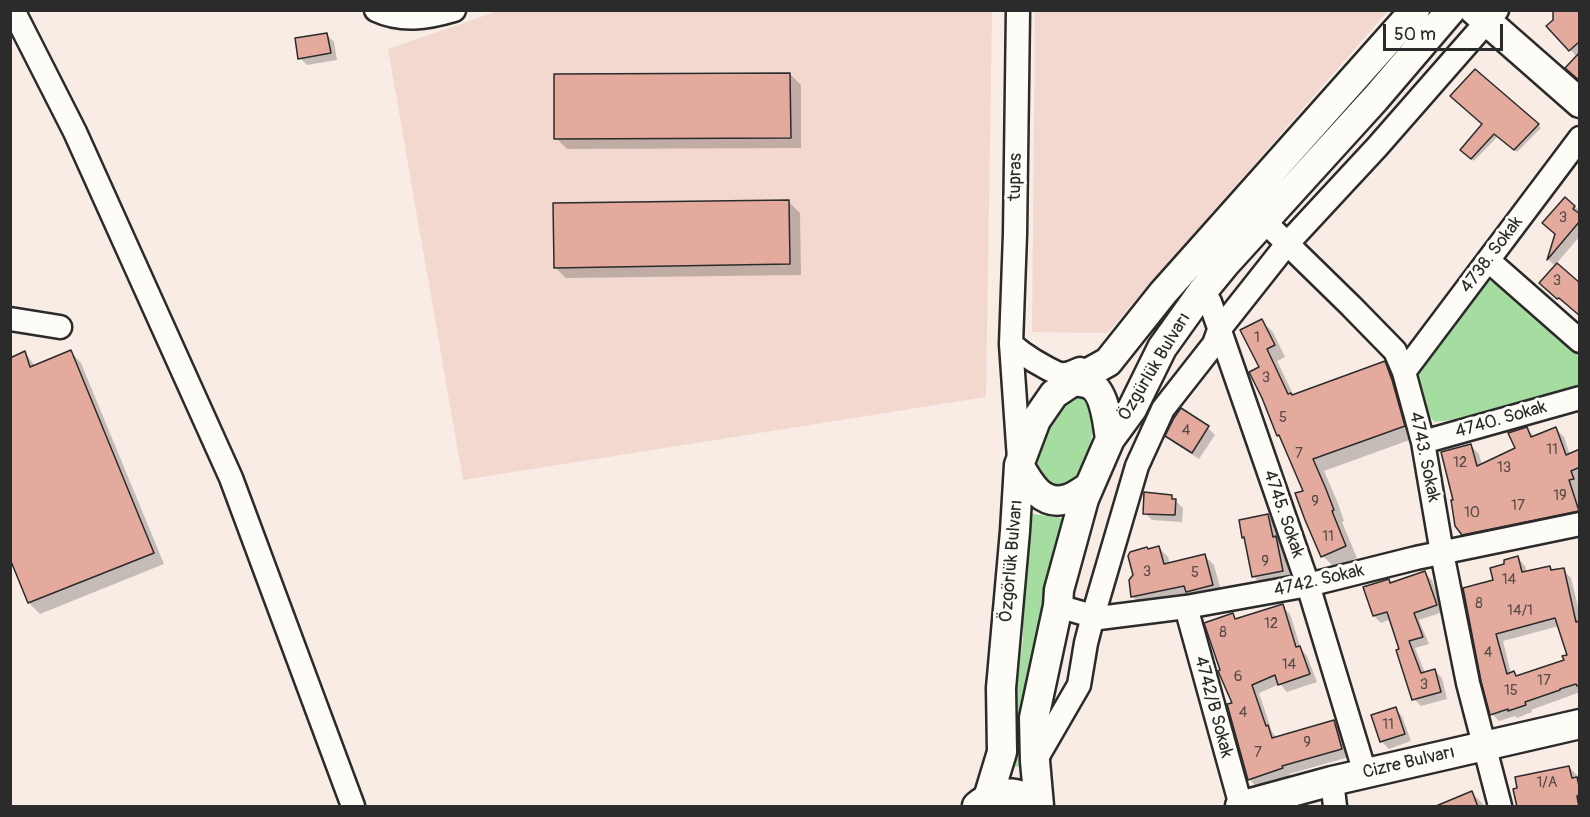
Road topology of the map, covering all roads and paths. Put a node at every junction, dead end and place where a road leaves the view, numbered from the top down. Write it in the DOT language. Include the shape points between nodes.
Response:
graph roads {
  1 [pos="13,10"];
  2 [pos="376,10"];
  3 [pos="454,10"];
  4 [pos="1017,10"];
  5 [pos="1415,10"];
  6 [pos="1451,10"];
  7 [pos="1486,15"];
  8 [pos="1375,99"];
  9 [pos="1580,104"];
  10 [pos="1413,106"];
  11 [pos="1580,138"];
  12 [pos="1264,221"];
  13 [pos="1287,244"];
  14 [pos="1489,261"];
  15 [pos="1202,292"];
  16 [pos="10,319"];
  17 [pos="60,327"];
  18 [pos="1219,330"];
  19 [pos="1580,340"];
  20 [pos="1011,344"];
  21 [pos="1108,362"];
  22 [pos="1404,372"];
  23 [pos="1067,379"];
  24 [pos="1580,398"];
  25 [pos="1110,439"];
  26 [pos="1423,442"];
  27 [pos="1019,465"];
  28 [pos="1089,488"];
  29 [pos="1580,524"];
  30 [pos="1442,553"];
  31 [pos="1308,585"];
  32 [pos="1058,606"];
  33 [pos="1186,607"];
  34 [pos="1093,616"];
  35 [pos="1580,724"];
  36 [pos="1485,745"];
  37 [pos="1035,761"];
  38 [pos="1365,773"];
  39 [pos="1334,794"];
  40 [pos="982,802"];
  41 [pos="1240,806"];
  42 [pos="353,807"];
  43 [pos="1039,807"];
  44 [pos="1500,807"];
  1 -- 42 [label="street" via="75,132 231,478"];
  2 -- 3 [label="street" via="402,18"];
  4 -- 20 [label="street, tupras"];
  5 -- 21 [label="main road, Özgürlük Bulvarı" via="1163,293"];
  6 -- 8 [label="main road, Özgürlük Bulvarı"];
  7 -- 9 [label="main road"];
  7 -- 10 [label="street" via="1479,50 1465,69 1422,108"];
  8 -- 10 [label="street"];
  8 -- 12 [label="main road, Özgürlük Bulvarı"];
  10 -- 13 [label="street"];
  11 -- 14 [label="street, 4738. Sokak"];
  12 -- 13 [label="street, 4743. Sokak"];
  12 -- 15 [label="main road, Özgürlük Bulvarı"];
  13 -- 18 [label="street"];
  13 -- 22 [label="street, 4743. Sokak" via="1395,351"];
  14 -- 19 [label="street"];
  14 -- 22 [label="street, 4738. Sokak"];
  15 -- 18 [label="street, 4745. Sokak" via="1210,302"];
  15 -- 25 [label="main road, Özgürlük Bulvarı" via="1162,348 1132,409"];
  16 -- 17 [label="street"];
  18 -- 31 [label="street, 4745. Sokak"];
  18 -- 34 [label="street" via="1214,344 1162,409 1137,466"];
  20 -- 23 [label="street" via="1042,367"];
  20 -- 27 [label="street, tupras"];
  21 -- 23 [label="main road, Özgörlük Bulvarı"];
  22 -- 26 [label="street, 4743. Sokak"];
  23 -- 25 [label="main road" via="1090,384 1099,392"];
  23 -- 27 [label="main road, Özgörlük Bulvarı" via="1036,420"];
  24 -- 26 [label="street, 4740. Sokak"];
  25 -- 28 [label="main road, Özgürlük Bulvarı"];
  26 -- 30 [label="street, 4743. Sokak"];
  27 -- 28 [label="main road" via="1031,486 1050,499 1065,500"];
  27 -- 40 [label="main road, Özgörlük Bulvarı" via="1001,688 1002,752"];
  28 -- 32 [label="main road, Özgürlük Bulvarı" via="1059,590"];
  29 -- 30 [label="street, 4742. Sokak"];
  30 -- 31 [label="street, 4742. Sokak"];
  30 -- 36 [label="street, 4743. Sokak" via="1468,683"];
  31 -- 33 [label="street, 4742. Sokak"];
  31 -- 38 [label="street, 4745. Sokak"];
  32 -- 34 [label="street, 4742. Sokak"];
  32 -- 37 [label="main road, Özgürlük Bulvarı" via="1034,718"];
  33 -- 34 [label="street, 4742. Sokak"];
  33 -- 41 [label="street, 4742/B Sokak"];
  34 -- 37 [label="street" via="1079,685"];
  35 -- 36 [label="main road, Cizre Bulvarı"];
  36 -- 38 [label="main road, Cizre Bulvarı"];
  36 -- 44 [label="street, 4743. Sokak"];
  37 -- 43 [label="main road, Özgürlük Bulvarı"];
  38 -- 39 [label="main road, Cizre Bulvarı"];
  39 -- 41 [label="main road, Cizre Bulvarı"];
  40 -- 43 [label="main road" via="1010,793"];
}
